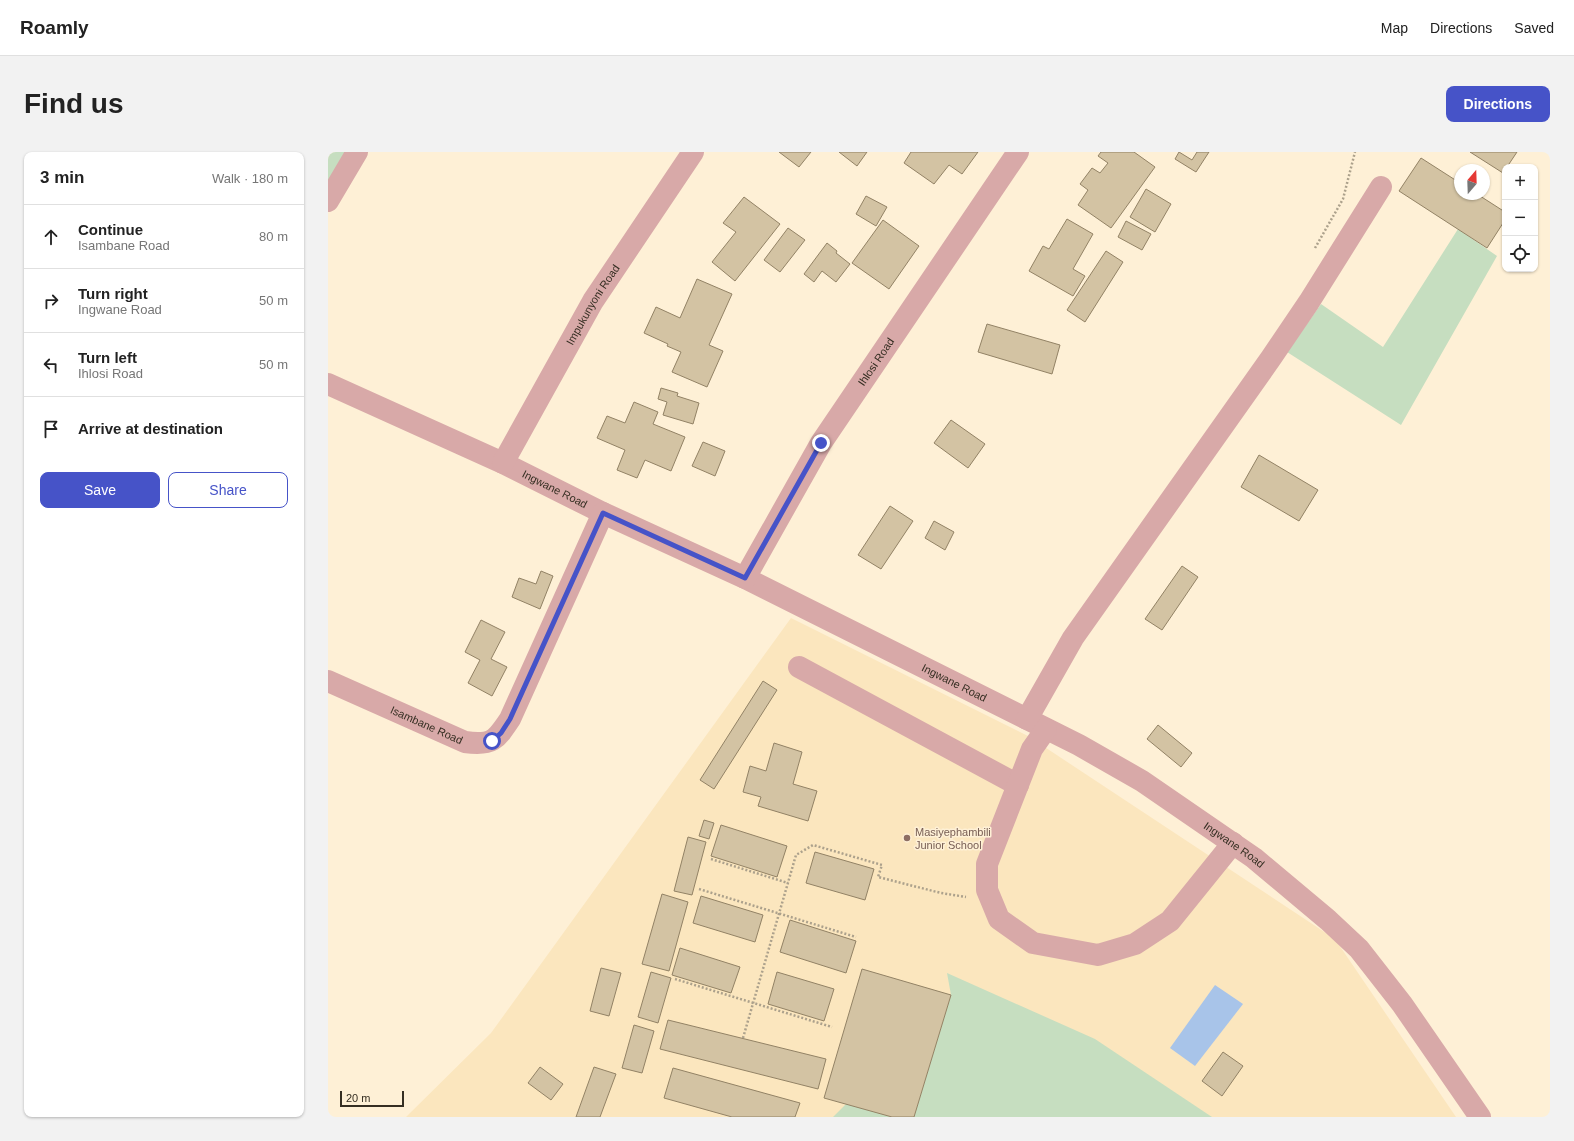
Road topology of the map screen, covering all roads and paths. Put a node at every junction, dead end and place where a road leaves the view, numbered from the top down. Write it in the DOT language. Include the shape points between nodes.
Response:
graph roads {
  1 [pos="357,152"];
  2 [pos="693,152"];
  3 [pos="1018,152"];
  4 [pos="1381,187"];
  5 [pos="328,201"];
  6 [pos="328,384"];
  7 [pos="503,463"];
  8 [pos="603,513"];
  9 [pos="745,578"];
  10 [pos="799,667"];
  11 [pos="328,681"];
  12 [pos="1036,724"];
  13 [pos="1018,785"];
  14 [pos="1233,843"];
  15 [pos="711,859"];
  16 [pos="788,883"];
  17 [pos="699,889"];
  18 [pos="991,901"];
  19 [pos="779,914"];
  20 [pos="856,937"];
  21 [pos="675,979"];
  22 [pos="753,1003"];
  23 [pos="832,1027"];
  24 [pos="743,1038"];
  25 [pos="1480,1117"];
  1 -- 5 [label="street"];
  2 -- 7 [label="street, Impukunyoni Road" via="593,302"];
  3 -- 9 [label="street, Ihlosi Road" via="821,443"];
  4 -- 12 [label="street" via="1271,358 1073,638"];
  6 -- 7 [label="street, Ingwane Road"];
  7 -- 8 [label="street, Ingwane Road"];
  8 -- 9 [label="street, Ingwane Road"];
  8 -- 11 [label="street, Isambane Road" via="510,719 492,741 480,744 465,742"];
  9 -- 12 [label="street, Ingwane Road"];
  10 -- 13 [label="street"];
  12 -- 13 [label="street" via="1032,749"];
  12 -- 14 [label="street, Ingwane Road" via="1142,781"];
  13 -- 18 [label="street" via="987,864 987,890"];
  14 -- 18 [label="street" via="1170,921 1135,944 1098,955 1033,943 999,919"];
  14 -- 25 [label="street, Ingwane Road" via="1328,920 1359,949 1402,1004"];
  15 -- 16 [label="path"];
  16 -- 18 [label="path" via="796,855 813,845 882,865 878,877 941,894"];
  16 -- 19 [label="path"];
  17 -- 19 [label="path"];
  19 -- 20 [label="path"];
  19 -- 22 [label="path"];
  21 -- 22 [label="path"];
  22 -- 23 [label="path"];
  22 -- 24 [label="path"];
}
